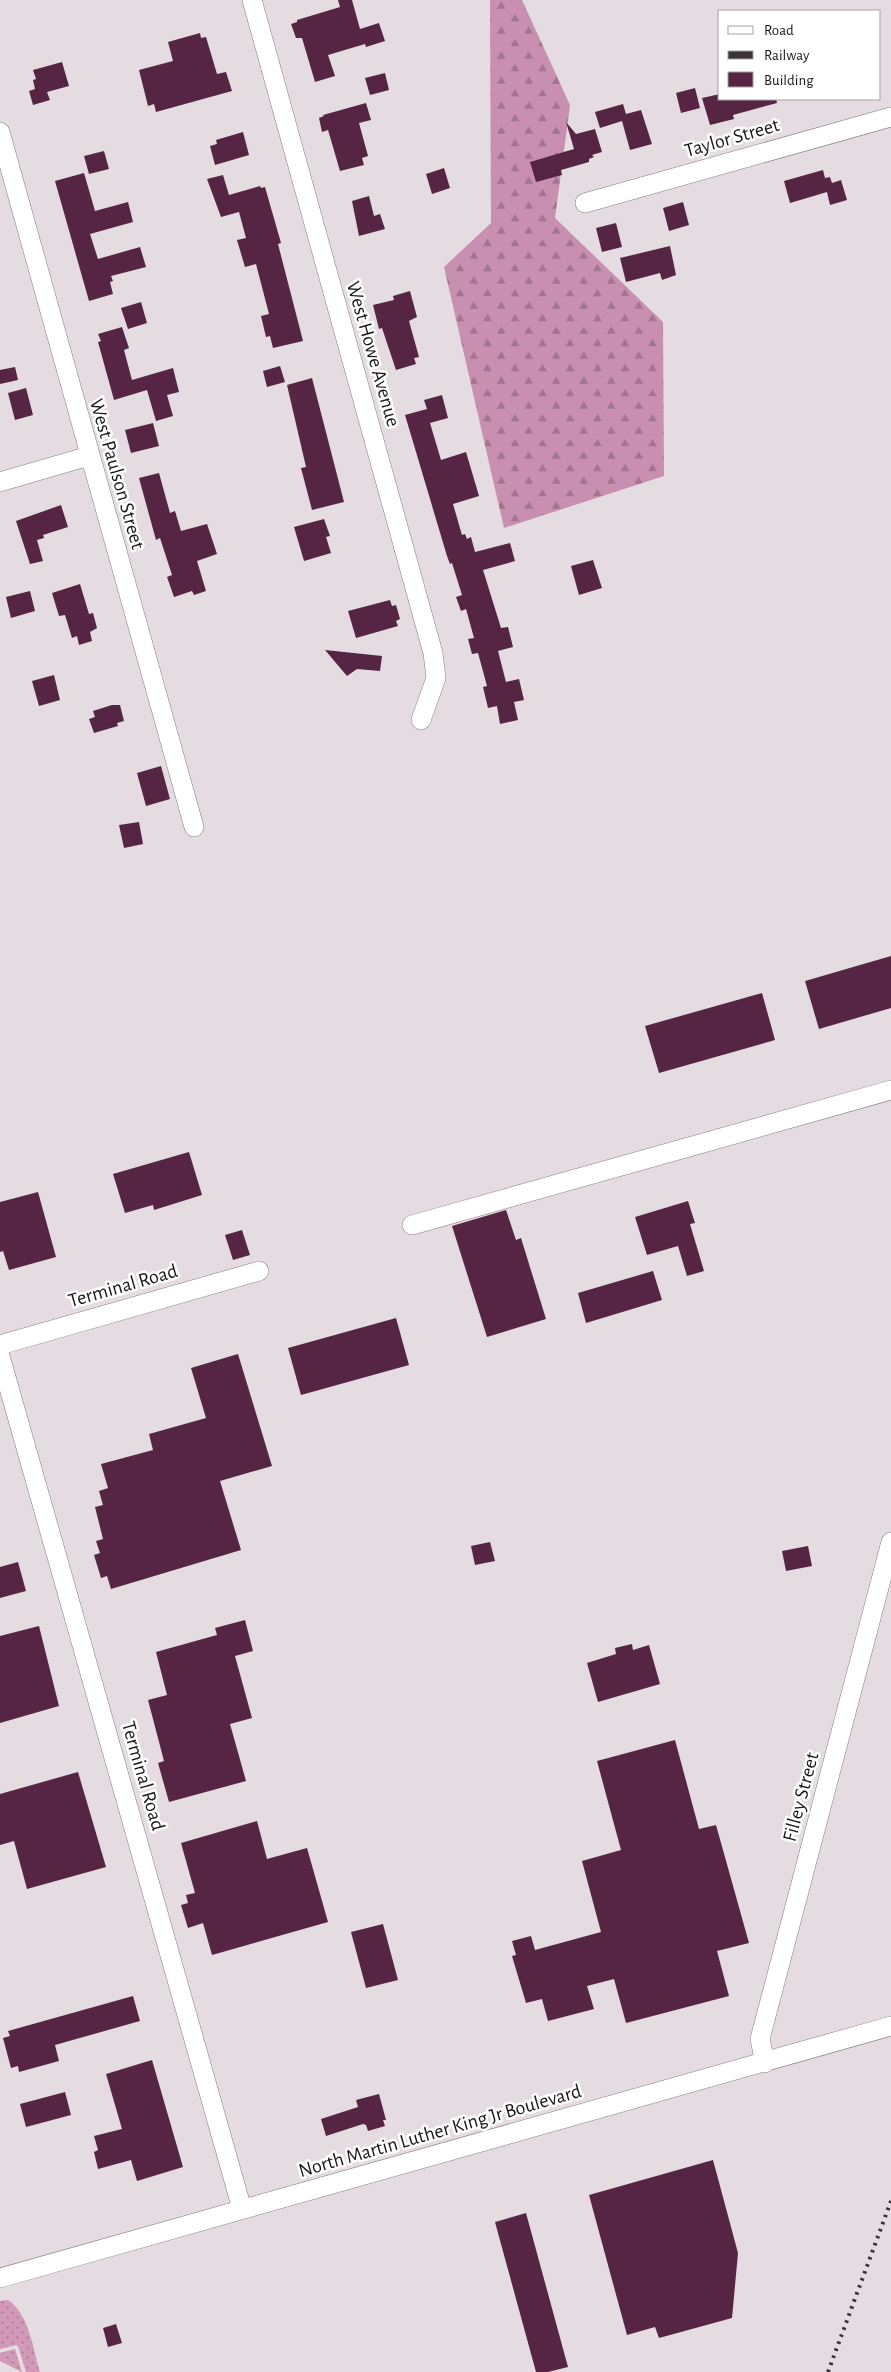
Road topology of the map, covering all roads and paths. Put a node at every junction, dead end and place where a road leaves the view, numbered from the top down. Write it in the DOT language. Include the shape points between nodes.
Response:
graph roads {
  1 [pos="252,0"];
  2 [pos="891,117"];
  3 [pos="0,132"];
  4 [pos="585,203"];
  5 [pos="89,456"];
  6 [pos="0,482"];
  7 [pos="421,720"];
  8 [pos="194,827"];
  9 [pos="891,1090"];
  10 [pos="412,1225"];
  11 [pos="259,1271"];
  12 [pos="0,1345"];
  13 [pos="0,1356"];
  14 [pos="891,1542"];
  15 [pos="891,2026"];
  16 [pos="765,2063"];
  17 [pos="242,2209"];
  18 [pos="0,2278"];
  1 -- 7 [label="street, West Howe Avenue" via="433,653 436,678"];
  2 -- 4 [label="street, Taylor Street"];
  3 -- 5 [label="street, West Paulson Street"];
  5 -- 6 [label="street"];
  5 -- 8 [label="street, West Paulson Street"];
  9 -- 10 [label="street"];
  11 -- 12 [label="street, Terminal Road"];
  13 -- 17 [label="street, Terminal Road"];
  14 -- 16 [label="street, Filley Street" via="760,2039"];
  15 -- 16 [label="street, North Martin Luther King Jr Boulevard"];
  16 -- 17 [label="street, North Martin Luther King Jr Boulevard"];
  17 -- 18 [label="street, North Martin Luther King Jr Boulevard"];
}
